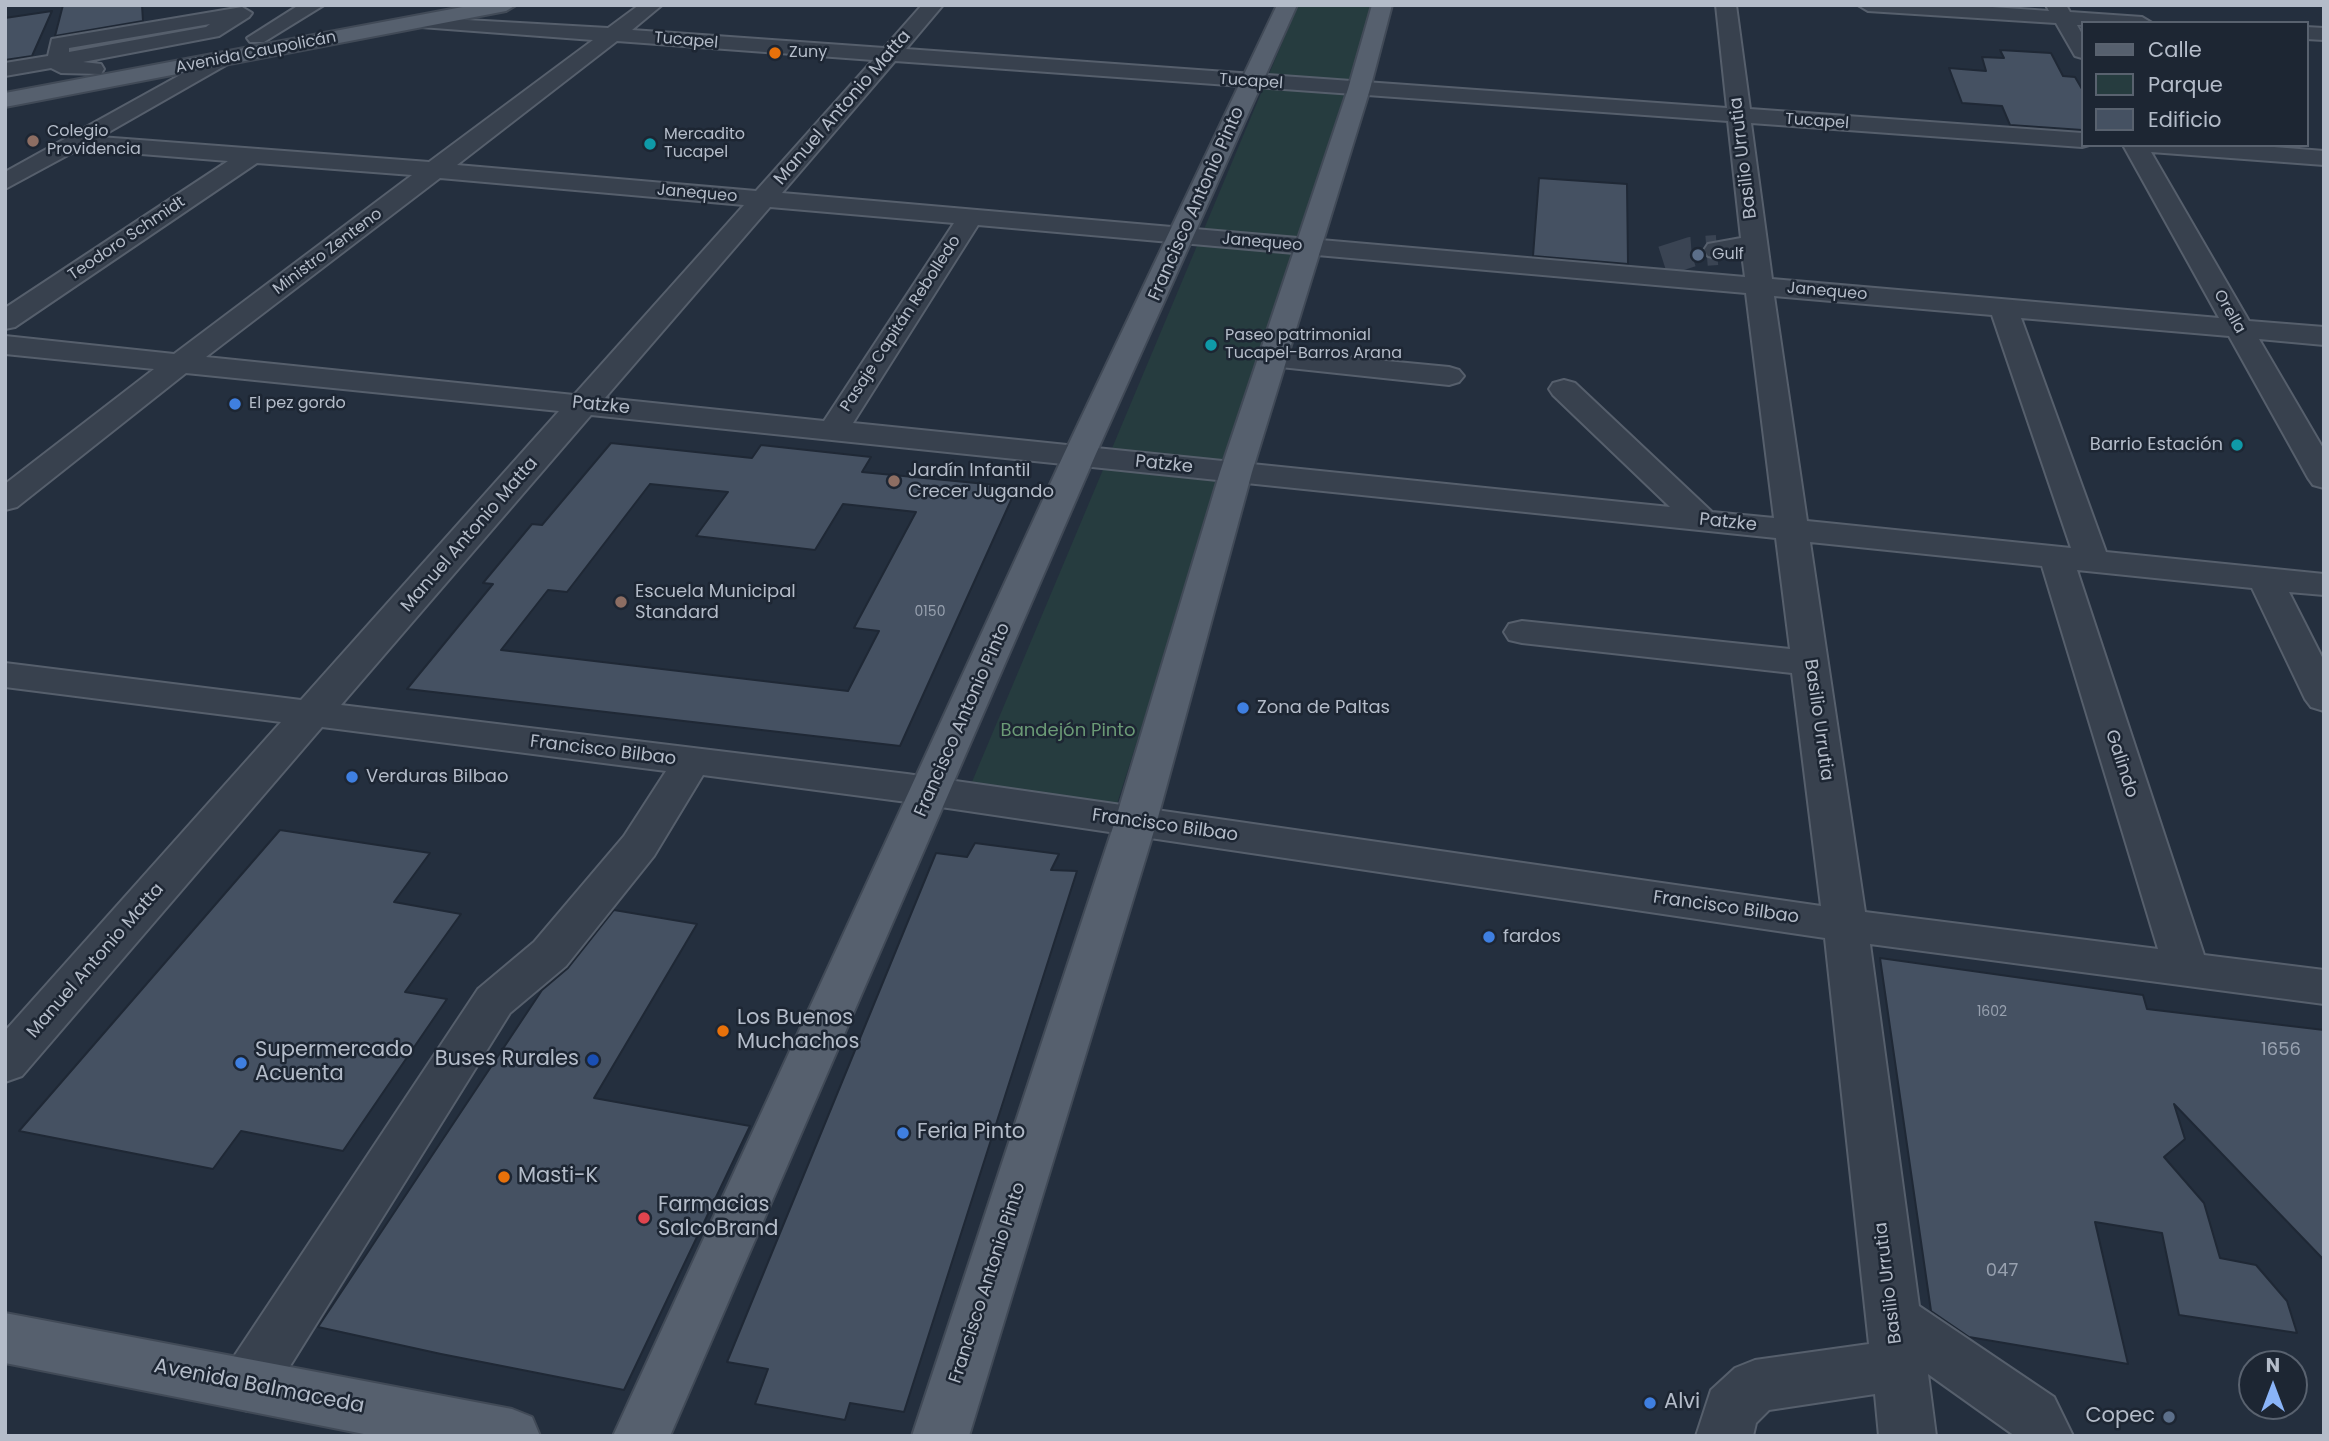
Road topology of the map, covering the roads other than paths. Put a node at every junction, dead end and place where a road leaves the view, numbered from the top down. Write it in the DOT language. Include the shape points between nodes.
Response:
graph roads {
  1 [pos="314,5"];
  2 [pos="437,5"];
  3 [pos="506,5"];
  4 [pos="652,5"];
  5 [pos="933,5"];
  6 [pos="1287,5"];
  7 [pos="1382,5"];
  8 [pos="1726,5"];
  9 [pos="1868,5"];
  10 [pos="2059,11"];
  11 [pos="288,21"];
  12 [pos="421,21"];
  13 [pos="2128,21"];
  14 [pos="311,28"];
  15 [pos="614,35"];
  16 [pos="257,38"];
  17 [pos="2080,48"];
  18 [pos="888,57"];
  19 [pos="58,60"];
  20 [pos="218,60"];
  21 [pos="93,69"];
  22 [pos="5,70"];
  23 [pos="1252,82"];
  24 [pos="5,85"];
  25 [pos="1359,89"];
  26 [pos="5,100"];
  27 [pos="1740,117"];
  28 [pos="2080,140"];
  29 [pos="74,142"];
  30 [pos="2136,147"];
  31 [pos="2178,147"];
  32 [pos="250,157"];
  33 [pos="2324,158"];
  34 [pos="436,170"];
  35 [pos="5,182"];
  36 [pos="762,200"];
  37 [pos="970,218"];
  38 [pos="1183,236"];
  39 [pos="1755,244"];
  40 [pos="1307,247"];
  41 [pos="1663,261"];
  42 [pos="1627,274"];
  43 [pos="1718,282"];
  44 [pos="1759,285"];
  45 [pos="2004,308"];
  46 [pos="5,321"];
  47 [pos="2239,328"];
  48 [pos="2324,336"];
  49 [pos="5,345"];
  50 [pos="1272,359"];
  51 [pos="180,363"];
  52 [pos="1449,376"];
  53 [pos="1564,389"];
  54 [pos="583,405"];
  55 [pos="833,431"];
  56 [pos="2311,440"];
  57 [pos="1080,456"];
  58 [pos="1236,472"];
  59 [pos="2324,478"];
  60 [pos="5,500"];
  61 [pos="1703,521"];
  62 [pos="1793,530"];
  63 [pos="2074,559"];
  64 [pos="2265,579"];
  65 [pos="2324,585"];
  66 [pos="1522,632"];
  67 [pos="1810,663"];
  68 [pos="5,675"];
  69 [pos="2324,699"];
  70 [pos="313,715"];
  71 [pos="691,762"];
  72 [pos="931,792"];
  73 [pos="1136,821"];
  74 [pos="1845,925"];
  75 [pos="2187,970"];
  76 [pos="2324,987"];
  77 [pos="5,1063"];
  78 [pos="5,1338"];
  79 [pos="1896,1342"];
  80 [pos="247,1385"];
  81 [pos="512,1436"];
  82 [pos="641,1436"];
  83 [pos="940,1436"];
  84 [pos="1724,1436"];
  85 [pos="1908,1436"];
  86 [pos="2045,1436"];
  1 -- 11 [label="street"];
  2 -- 14 [label="main road, Avenida Caupolicán"];
  3 -- 12 [label="main road, Avenida Caupolicán"];
  4 -- 15 [label="street, Ministro Zenteno"];
  5 -- 18 [label="street, Manuel Antonio Matta"];
  6 -- 23 [label="main road, Francisco Antonio Pinto"];
  7 -- 25 [label="main road, Francisco Antonio Pinto"];
  8 -- 27 [label="street, Basilio Urrutia"];
  9 -- 10 [label="street"];
  10 -- 13 [label="street"];
  10 -- 17 [label="street"];
  11 -- 14 [label="street"];
  11 -- 16 [label="street"];
  12 -- 15 [label="street, Tucapel"];
  12 -- 20 [label="main road, Avenida Caupolicán"];
  14 -- 16 [label="main road, Avenida Caupolicán"];
  15 -- 18 [label="street, Tucapel"];
  15 -- 34 [label="street, Ministro Zenteno"];
  16 -- 21 [label="main road, Avenida Caupolicán"];
  18 -- 23 [label="street, Tucapel"];
  18 -- 36 [label="street, Manuel Antonio Matta"];
  19 -- 19 [label="street" via="212,32 242,13 59,43"];
  19 -- 21 [label="street" via="61,67"];
  19 -- 22 [label="street"];
  20 -- 26 [label="main road, Avenida Caupolicán"];
  20 -- 29 [label="street"];
  21 -- 24 [label="main road, Avenida Caupolicán"];
  23 -- 25 [label="street, Tucapel"];
  23 -- 38 [label="main road, Francisco Antonio Pinto"];
  25 -- 27 [label="street, Tucapel"];
  25 -- 40 [label="main road, Francisco Antonio Pinto"];
  27 -- 28 [label="street, Tucapel"];
  27 -- 39 [label="street, Basilio Urrutia"];
  29 -- 32 [label="street, Janequeo"];
  29 -- 35 [label="street"];
  30 -- 47 [label="street, Orella"];
  31 -- 33 [label="street"];
  32 -- 34 [label="street, Janequeo"];
  32 -- 46 [label="street, Teodoro Schmidt"];
  34 -- 36 [label="street, Janequeo"];
  34 -- 51 [label="street, Ministro Zenteno"];
  36 -- 37 [label="street, Janequeo"];
  36 -- 54 [label="street, Manuel Antonio Matta"];
  37 -- 38 [label="street, Janequeo"];
  37 -- 55 [label="street, Pasaje Capitán Rebolledo"];
  38 -- 40 [label="street, Janequeo"];
  38 -- 57 [label="main road, Francisco Antonio Pinto"];
  39 -- 43 [label="street" via="1706,257"];
  39 -- 44 [label="street, Basilio Urrutia"];
  40 -- 42 [label="street, Janequeo"];
  40 -- 50 [label="main road, Francisco Antonio Pinto"];
  41 -- 42 [label="street"];
  42 -- 43 [label="street, Janequeo"];
  43 -- 44 [label="street, Janequeo"];
  44 -- 45 [label="street, Janequeo"];
  44 -- 62 [label="street, Basilio Urrutia"];
  45 -- 47 [label="street, Janequeo"];
  45 -- 63 [label="street, Galindo"];
  47 -- 48 [label="street, Janequeo"];
  47 -- 56 [label="street, Orella"];
  49 -- 51 [label="street, Patzke"];
  50 -- 52 [label="street"];
  50 -- 58 [label="main road, Francisco Antonio Pinto"];
  51 -- 54 [label="street, Patzke"];
  51 -- 60 [label="street, Ministro Zenteno"];
  53 -- 61 [label="street"];
  54 -- 55 [label="street, Patzke"];
  54 -- 70 [label="street, Manuel Antonio Matta"];
  55 -- 57 [label="street, Patzke"];
  56 -- 59 [label="street, Orella"];
  57 -- 58 [label="street, Patzke"];
  57 -- 72 [label="main road, Francisco Antonio Pinto"];
  58 -- 61 [label="street, Patzke"];
  58 -- 73 [label="main road, Francisco Antonio Pinto"];
  61 -- 62 [label="street, Patzke"];
  62 -- 63 [label="street, Patzke"];
  62 -- 67 [label="street, Basilio Urrutia"];
  63 -- 64 [label="street, Patzke"];
  63 -- 75 [label="street, Galindo"];
  64 -- 65 [label="street, Patzke"];
  64 -- 69 [label="street"];
  66 -- 67 [label="street"];
  67 -- 74 [label="street, Basilio Urrutia"];
  68 -- 70 [label="street, Francisco Bilbao"];
  70 -- 71 [label="street, Francisco Bilbao"];
  70 -- 77 [label="street, Manuel Antonio Matta"];
  71 -- 72 [label="street, Francisco Bilbao"];
  71 -- 80 [label="street" via="639,846 550,954 494,1001"];
  72 -- 73 [label="street, Francisco Bilbao"];
  72 -- 82 [label="main road, Francisco Antonio Pinto"];
  73 -- 74 [label="street, Francisco Bilbao"];
  73 -- 83 [label="main road, Francisco Antonio Pinto"];
  74 -- 75 [label="street, Francisco Bilbao"];
  74 -- 79 [label="street, Basilio Urrutia"];
  75 -- 76 [label="street, Francisco Bilbao"];
  78 -- 80 [label="main road, Avenida Balmaceda"];
  79 -- 84 [label="street" via="1755,1386 1731,1409"];
  79 -- 85 [label="street, Basilio Urrutia"];
  79 -- 86 [label="street" via="2034,1416"];
  80 -- 81 [label="main road, Avenida Balmaceda"];
}
